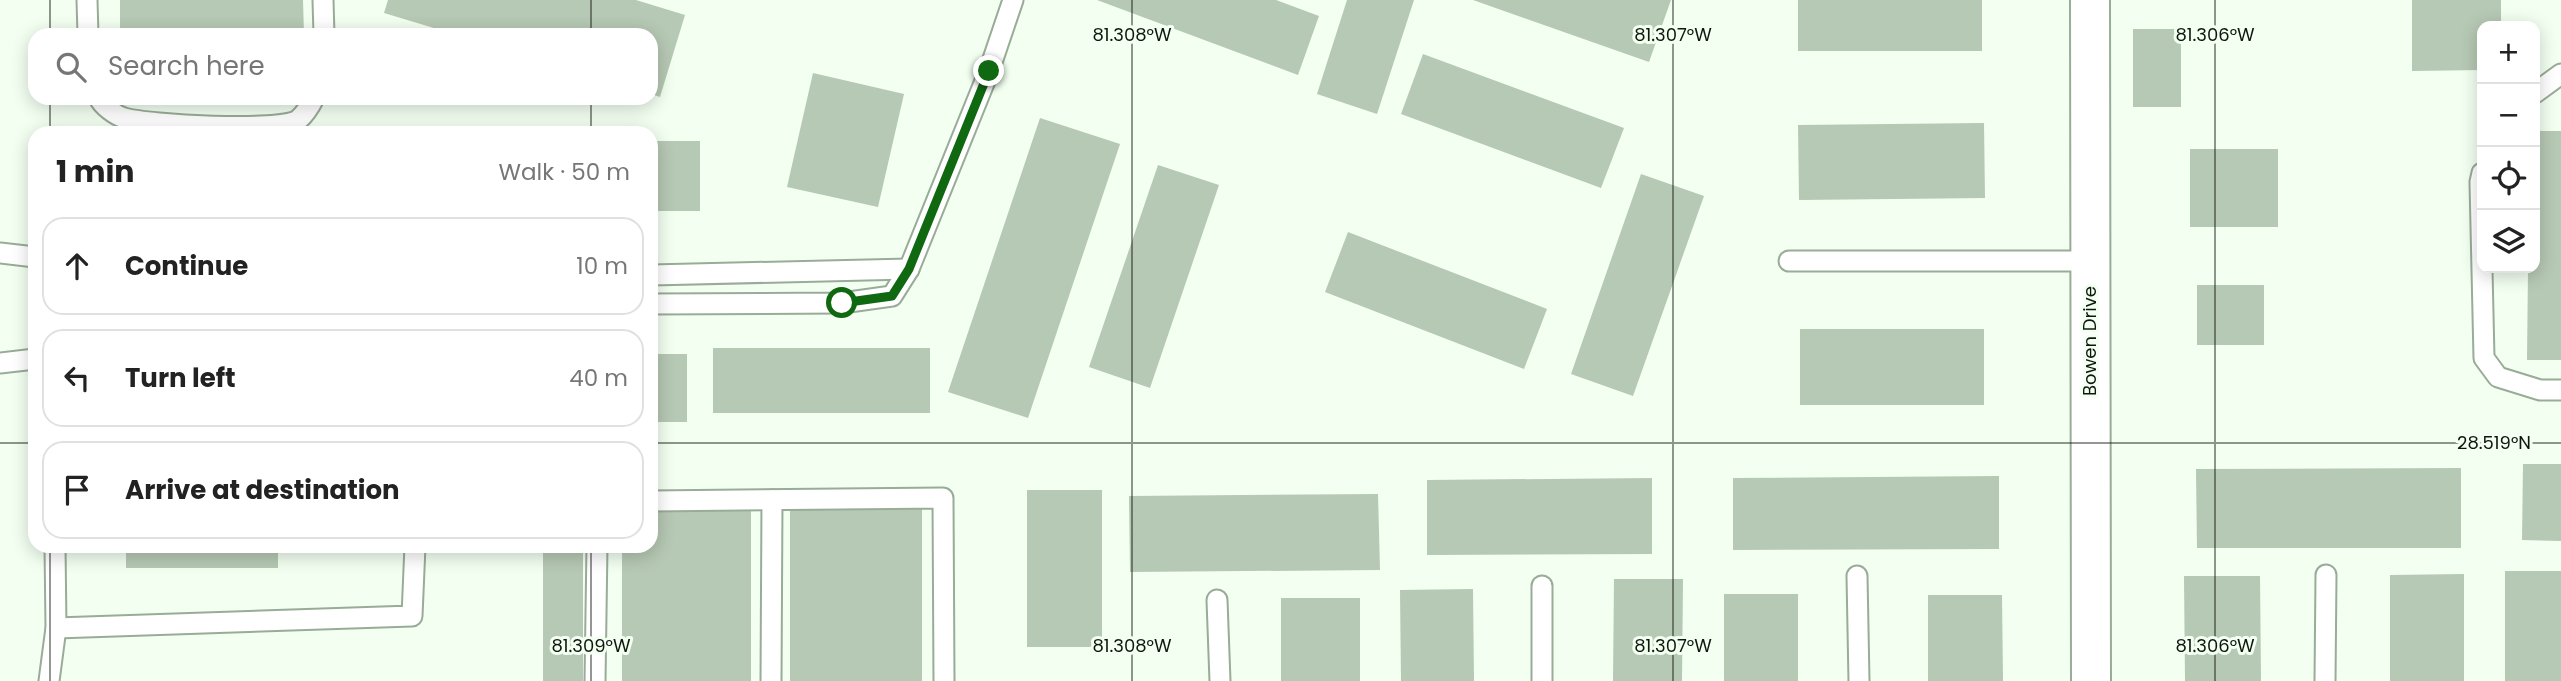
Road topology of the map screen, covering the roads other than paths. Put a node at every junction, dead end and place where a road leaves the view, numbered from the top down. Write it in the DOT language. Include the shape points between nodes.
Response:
graph roads {
  1 [pos="87,0"];
  2 [pos="323,0"];
  3 [pos="1013,0"];
  4 [pos="2090,0"];
  5 [pos="88,28"];
  6 [pos="324,28"];
  7 [pos="2561,75"];
  8 [pos="2540,90"];
  9 [pos="107,105"];
  10 [pos="309,105"];
  11 [pos="2481,210"];
  12 [pos="0,253"];
  13 [pos="28,256"];
  14 [pos="1789,261"];
  15 [pos="2090,261"];
  16 [pos="909,269"];
  17 [pos="658,275"];
  18 [pos="658,304"];
  19 [pos="28,360"];
  20 [pos="0,363"];
  21 [pos="2561,390"];
  22 [pos="772,500"];
  23 [pos="658,501"];
  24 [pos="55,553"];
  25 [pos="415,553"];
  26 [pos="597,553"];
  27 [pos="2326,575"];
  28 [pos="1857,576"];
  29 [pos="1542,586"];
  30 [pos="1217,600"];
  31 [pos="56,628"];
  32 [pos="49,681"];
  33 [pos="595,681"];
  34 [pos="771,681"];
  35 [pos="944,681"];
  36 [pos="1220,681"];
  37 [pos="1542,681"];
  38 [pos="1859,681"];
  39 [pos="2091,681"];
  40 [pos="2325,681"];
  1 -- 5 [label="lane"];
  2 -- 6 [label="lane"];
  3 -- 16 [label="lane"];
  4 -- 15 [label="street, Bowen Drive"];
  7 -- 8 [label="lane"];
  9 -- 10 [label="lane" via="120,117 149,124 232,125 281,125 297,120"];
  11 -- 21 [label="lane" via="2484,358 2498,377 2540,390"];
  12 -- 13 [label="lane"];
  14 -- 15 [label="lane"];
  15 -- 39 [label="street, Bowen Drive"];
  16 -- 17 [label="lane"];
  16 -- 18 [label="lane" via="892,296 842,303"];
  19 -- 20 [label="lane"];
  22 -- 23 [label="lane"];
  22 -- 34 [label="lane"];
  22 -- 35 [label="lane" via="943,498"];
  24 -- 31 [label="lane"];
  25 -- 31 [label="lane" via="412,616"];
  26 -- 33 [label="lane"];
  27 -- 40 [label="lane"];
  28 -- 38 [label="lane"];
  29 -- 37 [label="lane"];
  30 -- 36 [label="lane"];
  31 -- 32 [label="lane"];
}
